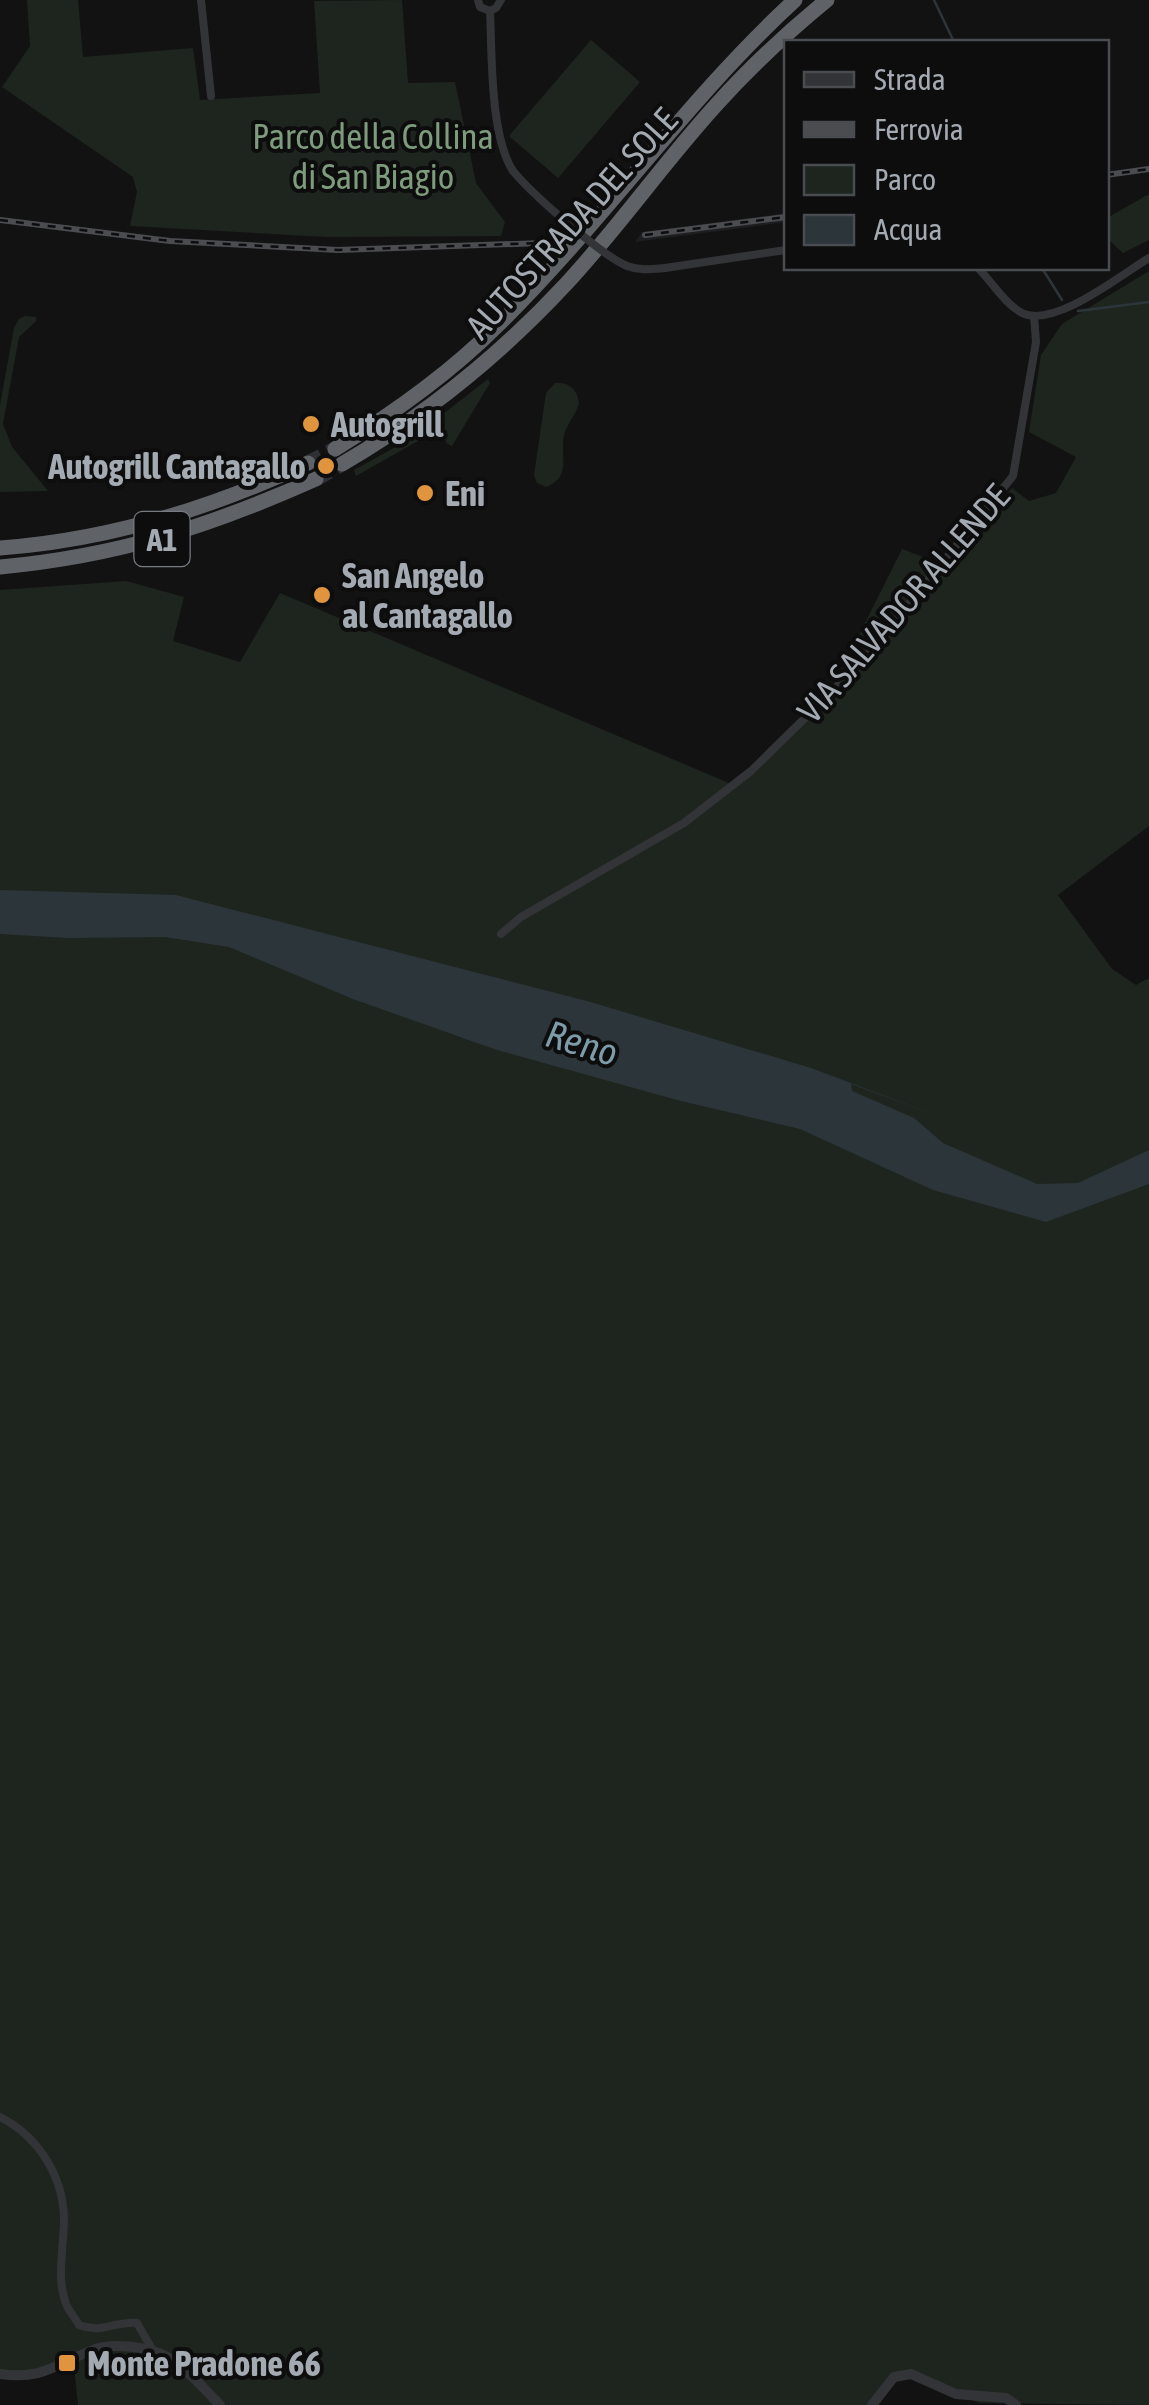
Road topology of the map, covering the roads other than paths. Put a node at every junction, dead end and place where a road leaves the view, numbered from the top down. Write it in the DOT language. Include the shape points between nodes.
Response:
graph roads {
  1 [pos="202,0"];
  2 [pos="478,0"];
  3 [pos="500,0"];
  4 [pos="795,0"];
  5 [pos="827,0"];
  6 [pos="490,10"];
  7 [pos="211,96"];
  8 [pos="784,250"];
  9 [pos="1149,258"];
  10 [pos="980,270"];
  11 [pos="1034,316"];
  12 [pos="335,448"];
  13 [pos="308,463"];
  14 [pos="342,464"];
  15 [pos="316,479"];
  16 [pos="0,548"];
  17 [pos="0,568"];
  18 [pos="501,934"];
  19 [pos="0,2117"];
  20 [pos="154,2354"];
  21 [pos="0,2374"];
  22 [pos="220,2405"];
  23 [pos="872,2405"];
  24 [pos="1016,2405"];
  1 -- 7 [label="street"];
  2 -- 6 [label="street"];
  3 -- 6 [label="street"];
  4 -- 12 [label="highway, AUTOSTRADA DEL SOLE" via="703,92 496,328 411,400"];
  5 -- 14 [label="highway, AUTOSTRADA DEL SOLE" via="716,105 566,284 488,362"];
  6 -- 8 [label="street, bridge" via="502,150 513,171 618,262 648,270"];
  9 -- 11 [label="street" via="1062,310"];
  10 -- 11 [label="street" via="1020,312"];
  11 -- 18 [label="street, VIA SALVADOR ALLENDE" via="1036,342 1014,476 861,663 721,796"];
  13 -- 16 [label="highway, A1" via="228,499 132,528"];
  15 -- 17 [label="highway, A1" via="228,518 145,544"];
  19 -- 20 [label="street" via="42,2151 55,2173 64,2214 61,2273 66,2304 78,2324 107,2330 137,2323"];
  20 -- 21 [label="street" via="126,2346 94,2349 24,2378"];
  20 -- 22 [label="street" via="168,2357"];
  23 -- 24 [label="street" via="894,2377 912,2374 956,2394 1006,2398"];
}
